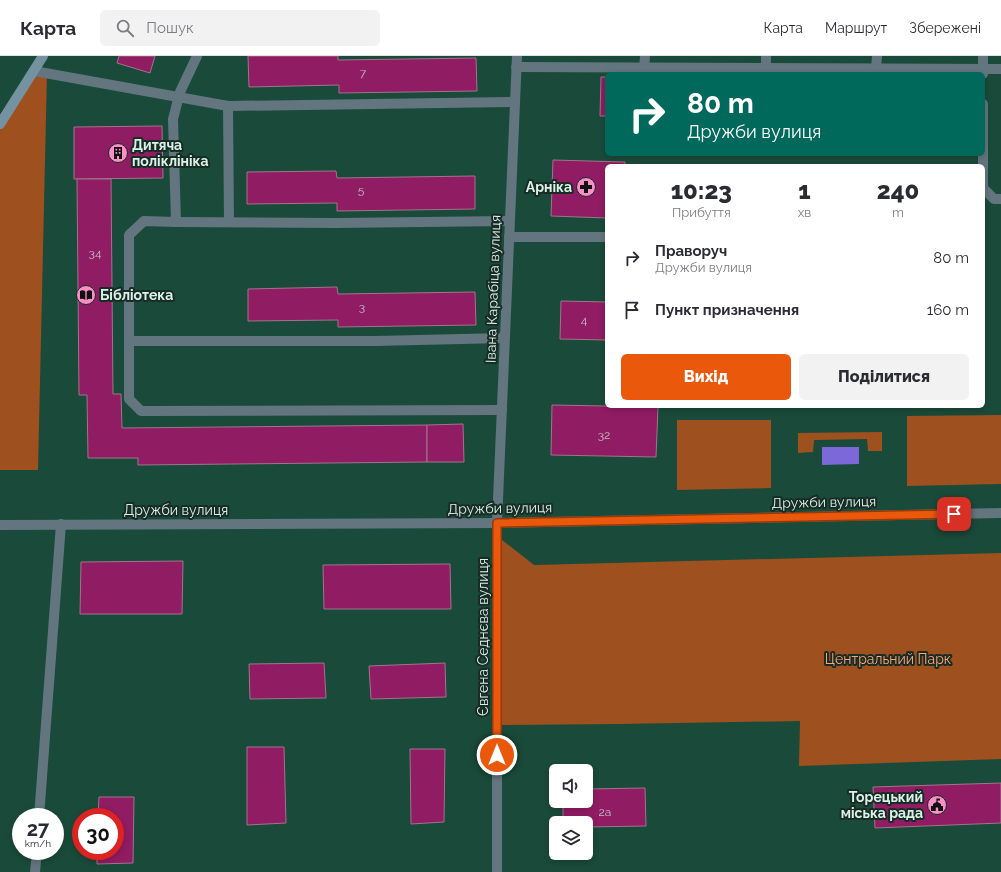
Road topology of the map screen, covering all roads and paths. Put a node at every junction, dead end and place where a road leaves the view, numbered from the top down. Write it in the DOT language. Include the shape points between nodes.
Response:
graph roads {
  1 [pos="43,56"];
  2 [pos="197,56"];
  3 [pos="517,56"];
  4 [pos="645,56"];
  5 [pos="766,56"];
  6 [pos="877,56"];
  7 [pos="983,56"];
  8 [pos="516,67"];
  9 [pos="644,68"];
  10 [pos="766,68"];
  11 [pos="876,68"];
  12 [pos="1001,69"];
  13 [pos="34,71"];
  14 [pos="983,71"];
  15 [pos="515,102"];
  16 [pos="228,106"];
  17 [pos="0,124"];
  18 [pos="985,189"];
  19 [pos="1001,199"];
  20 [pos="509,221"];
  21 [pos="176,222"];
  22 [pos="229,222"];
  23 [pos="509,237"];
  24 [pos="605,237"];
  25 [pos="505,338"];
  26 [pos="129,341"];
  27 [pos="502,410"];
  28 [pos="1001,513"];
  29 [pos="497,523"];
  30 [pos="61,524"];
  31 [pos="0,525"];
  32 [pos="40,808"];
  33 [pos="36,860"];
  34 [pos="35,872"];
  35 [pos="497,872"];
  1 -- 13 [label="main road"];
  2 -- 21 [label="street" via="180,92 173,119"];
  3 -- 8 [label="street, Івана Карабіца вулиця"];
  4 -- 9 [label="street"];
  5 -- 10 [label="street"];
  6 -- 11 [label="street"];
  7 -- 14 [label="street"];
  8 -- 9 [label="street"];
  8 -- 15 [label="street, Івана Карабіца вулиця"];
  9 -- 10 [label="street"];
  10 -- 11 [label="street"];
  11 -- 14 [label="street"];
  12 -- 14 [label="street"];
  13 -- 16 [label="street"];
  13 -- 17 [label="main road"];
  15 -- 16 [label="street"];
  15 -- 20 [label="street, Івана Карабіца вулиця"];
  16 -- 22 [label="street"];
  18 -- 19 [label="street" via="994,199"];
  20 -- 22 [label="street"];
  20 -- 23 [label="street, Івана Карабіца вулиця"];
  21 -- 22 [label="street"];
  21 -- 26 [label="street" via="144,221 129,235"];
  23 -- 24 [label="street"];
  23 -- 25 [label="street, Івана Карабіца вулиця"];
  25 -- 26 [label="street"];
  25 -- 27 [label="street, Івана Карабіца вулиця"];
  26 -- 27 [label="street" via="129,399 142,411"];
  27 -- 29 [label="street, Івана Карабіца вулиця"];
  28 -- 29 [label="street, Дружби вулиця"];
  29 -- 30 [label="street, Дружби вулиця"];
  29 -- 35 [label="street, Євгена Седнєва вулиця"];
  30 -- 31 [label="street, Дружби вулиця"];
  30 -- 32 [label="street"];
  33 -- 34 [label="street"];
}
